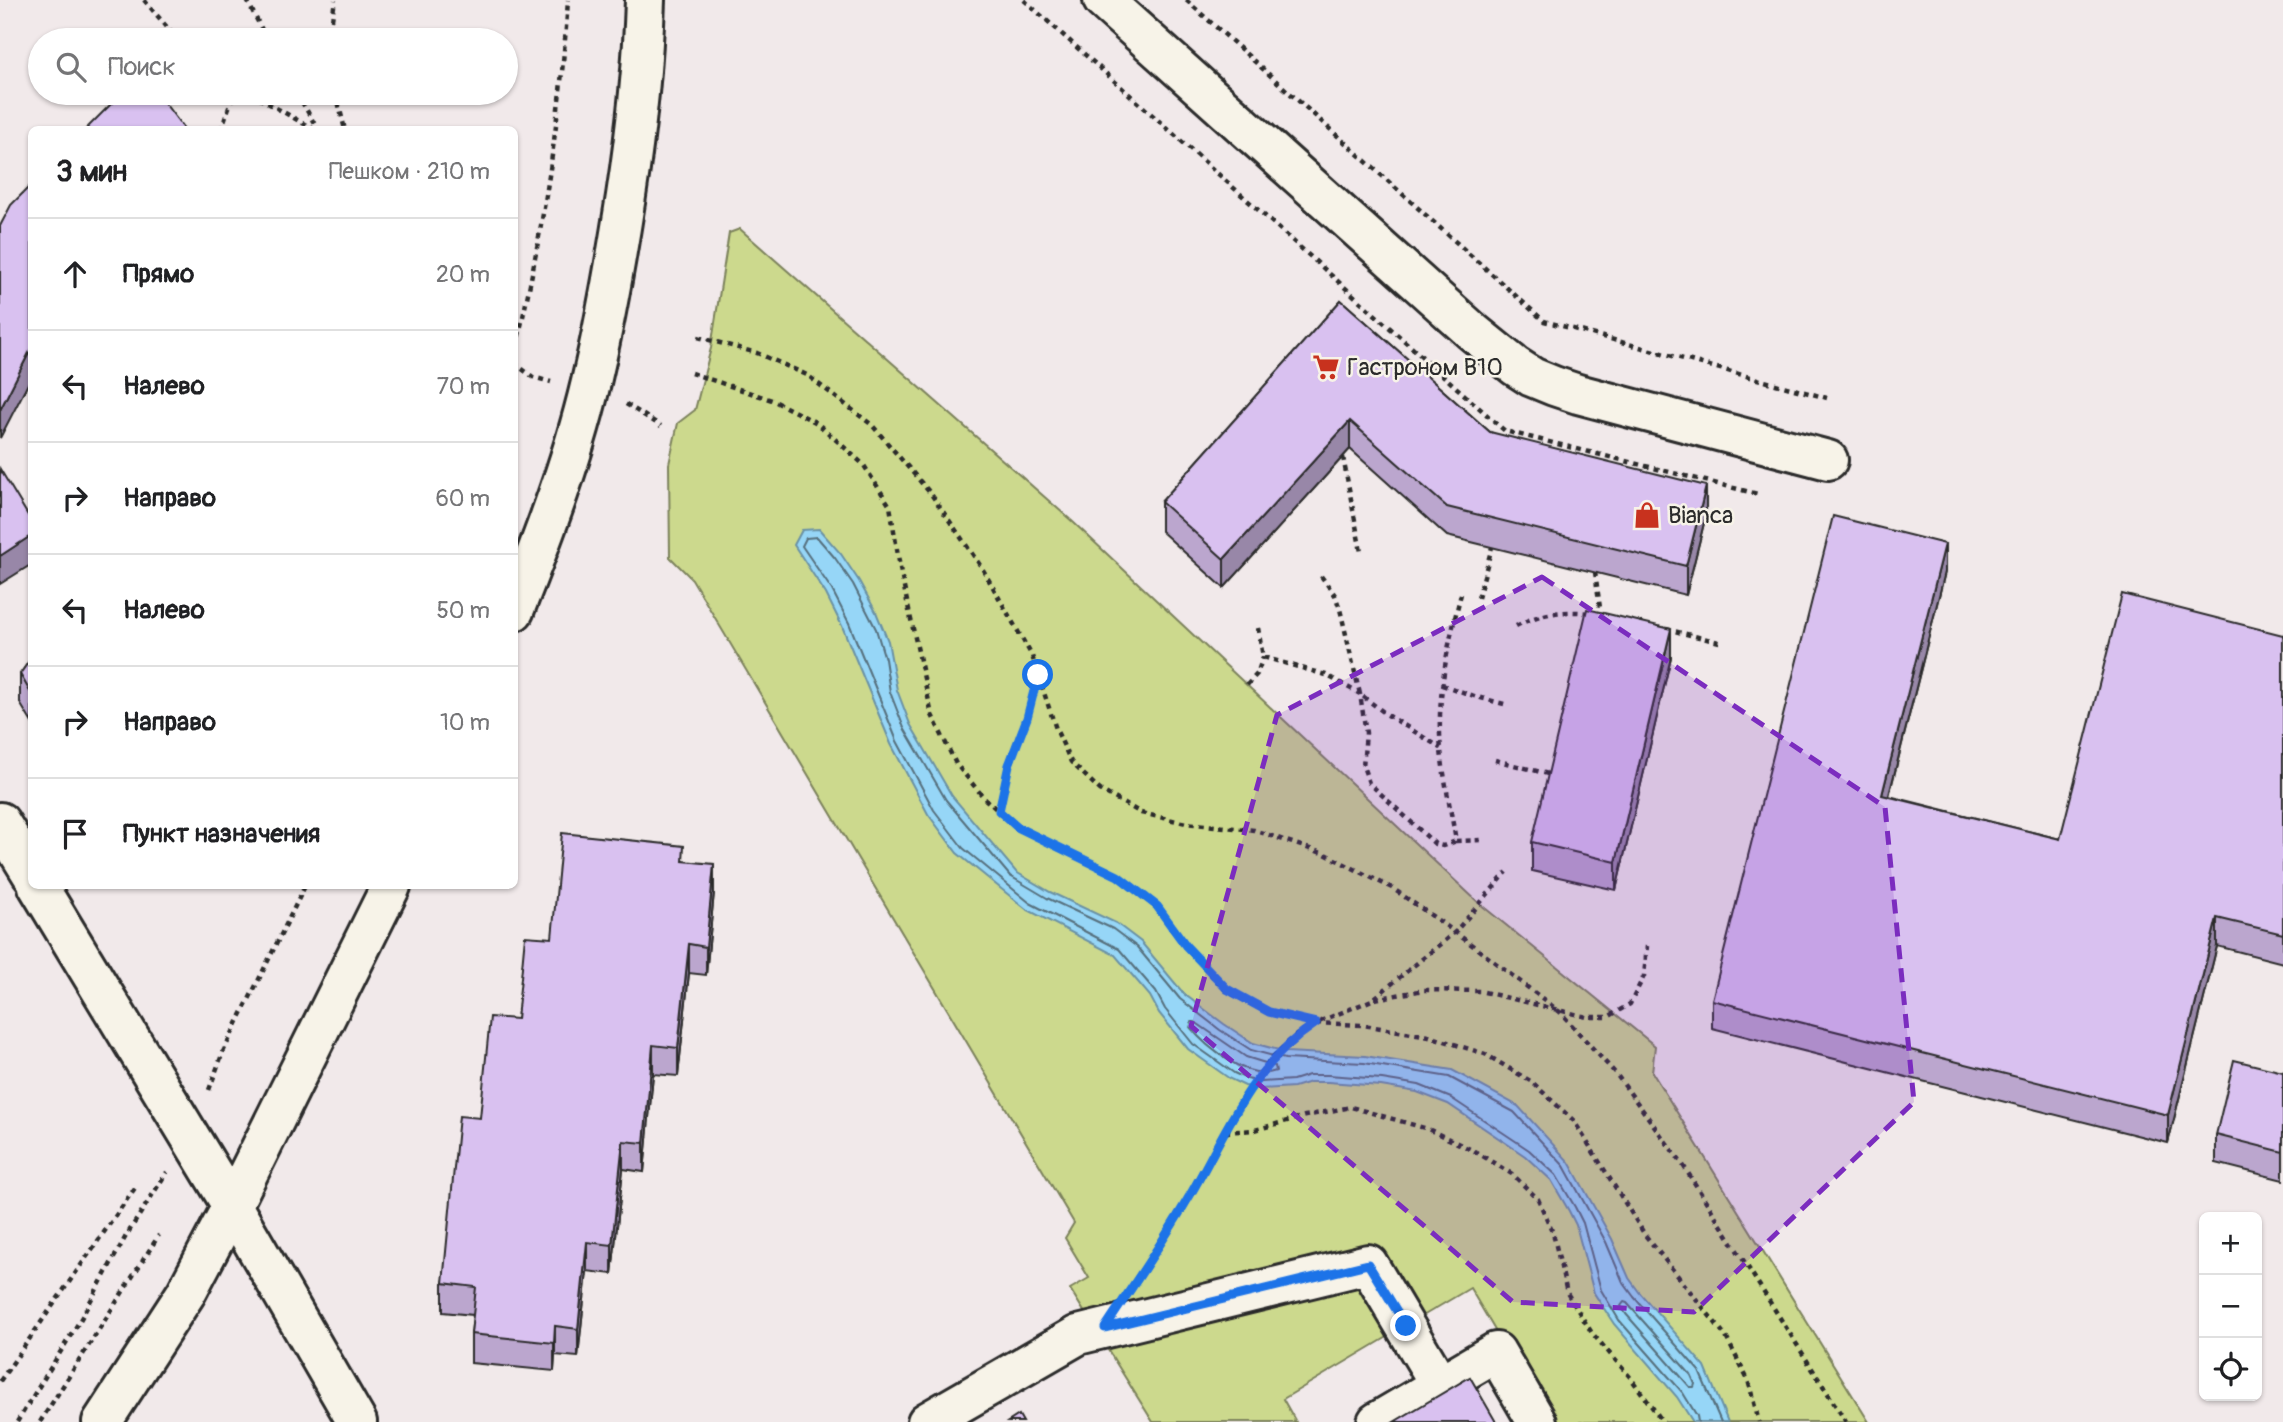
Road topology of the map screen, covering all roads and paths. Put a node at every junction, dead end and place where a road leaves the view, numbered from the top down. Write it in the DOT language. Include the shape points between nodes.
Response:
graph roads {
  1 [pos="144,0"];
  2 [pos="247,0"];
  3 [pos="335,0"];
  4 [pos="568,0"];
  5 [pos="645,0"];
  6 [pos="1103,0"];
  7 [pos="1186,0"];
  8 [pos="168,28"];
  9 [pos="261,28"];
  10 [pos="331,28"];
  11 [pos="230,105"];
  12 [pos="272,105"];
  13 [pos="303,105"];
  14 [pos="339,105"];
  15 [pos="222,126"];
  16 [pos="310,126"];
  17 [pos="315,126"];
  18 [pos="344,126"];
  19 [pos="698,337"];
  20 [pos="518,340"];
  21 [pos="518,366"];
  22 [pos="691,373"];
  23 [pos="533,377"];
  24 [pos="1827,398"];
  25 [pos="1343,457"];
  26 [pos="1828,460"];
  27 [pos="1492,547"];
  28 [pos="1361,552"];
  29 [pos="1595,572"];
  30 [pos="1321,576"];
  31 [pos="1461,594"];
  32 [pos="1478,598"];
  33 [pos="518,601"];
  34 [pos="1601,615"];
  35 [pos="1614,618"];
  36 [pos="1516,626"];
  37 [pos="1258,628"];
  38 [pos="1665,629"];
  39 [pos="1723,643"];
  40 [pos="1263,657"];
  41 [pos="1038,675"];
  42 [pos="1247,685"];
  43 [pos="1442,685"];
  44 [pos="1360,694"];
  45 [pos="1508,705"];
  46 [pos="1441,748"];
  47 [pos="1495,760"];
  48 [pos="1554,776"];
  49 [pos="999,811"];
  50 [pos="0,822"];
  51 [pos="1483,840"];
  52 [pos="1456,841"];
  53 [pos="28,868"];
  54 [pos="1507,872"];
  55 [pos="40,889"];
  56 [pos="304,889"];
  57 [pos="390,889"];
  58 [pos="1455,932"];
  59 [pos="1647,946"];
  60 [pos="1372,1000"];
  61 [pos="1560,1012"];
  62 [pos="1316,1023"];
  63 [pos="1224,1132"];
  64 [pos="188,1135"];
  65 [pos="137,1185"];
  66 [pos="232,1206"];
  67 [pos="159,1235"];
  68 [pos="1105,1328"];
  69 [pos="0,1381"];
  70 [pos="1440,1385"];
  71 [pos="17,1422"];
  72 [pos="40,1422"];
  73 [pos="102,1422"];
  74 [pos="357,1422"];
  75 [pos="927,1422"];
  76 [pos="1377,1422"];
  77 [pos="1537,1422"];
  78 [pos="1663,1422"];
  79 [pos="1759,1422"];
  80 [pos="1846,1422"];
  1 -- 8 [label="path"];
  2 -- 9 [label="path"];
  3 -- 10 [label="path"];
  4 -- 20 [label="path" via="563,77 546,196"];
  5 -- 33 [label="street" via="635,137 594,370 571,453"];
  6 -- 26 [label="street" via="1473,332 1532,377 1578,394"];
  7 -- 24 [label="path" via="1544,321"];
  11 -- 15 [label="path"];
  12 -- 16 [label="path"];
  13 -- 17 [label="path"];
  14 -- 18 [label="path"];
  19 -- 41 [label="path" via="757,353 807,375 872,425 931,494 982,568"];
  21 -- 23 [label="path"];
  22 -- 49 [label="path" via="772,400 817,423 863,464 890,506 932,715 956,764"];
  25 -- 28 [label="path"];
  27 -- 32 [label="path"];
  29 -- 34 [label="path"];
  30 -- 44 [label="path" via="1340,609"];
  31 -- 43 [label="path"];
  34 -- 35 [label="path"];
  34 -- 36 [label="path" via="1558,612"];
  37 -- 40 [label="path"];
  38 -- 39 [label="path"];
  40 -- 42 [label="path"];
  40 -- 44 [label="path" via="1326,676"];
  41 -- 49 [label="path"];
  41 -- 58 [label="path" via="1071,762 1100,790 1141,813 1254,830 1325,854 1392,888"];
  43 -- 45 [label="path"];
  43 -- 46 [label="path"];
  44 -- 46 [label="path"];
  44 -- 52 [label="path" via="1366,733 1363,766 1369,783 1435,844"];
  46 -- 52 [label="path"];
  47 -- 48 [label="path"];
  49 -- 62 [label="path" via="1017,827 1118,876 1157,906 1186,946 1227,989 1269,1012"];
  50 -- 53 [label="street"];
  51 -- 52 [label="path"];
  54 -- 58 [label="path"];
  55 -- 64 [label="street"];
  56 -- 64 [label="path" via="223,1052"];
  57 -- 66 [label="street"];
  58 -- 60 [label="path"];
  58 -- 61 [label="path"];
  59 -- 61 [label="path" via="1644,976 1630,1004 1608,1017"];
  60 -- 61 [label="path" via="1424,990 1480,991"];
  60 -- 62 [label="path"];
  61 -- 80 [label="path" via="1616,1074 1683,1165"];
  62 -- 63 [label="path" via="1273,1057"];
  62 -- 79 [label="path" via="1430,1036 1485,1054 1532,1082 1574,1121 1645,1235 1725,1335 1748,1380"];
  63 -- 68 [label="path" via="1186,1203"];
  63 -- 78 [label="path" via="1255,1130 1351,1107 1428,1129 1512,1174 1538,1199 1553,1233 1567,1293 1592,1333"];
  64 -- 66 [label="street"];
  64 -- 71 [label="path"];
  65 -- 69 [label="path"];
  66 -- 73 [label="street" via="186,1293"];
  66 -- 74 [label="street"];
  67 -- 72 [label="path"];
  68 -- 70 [label="street" via="1368,1264"];
  68 -- 75 [label="street" via="1078,1335"];
  70 -- 76 [label="street"];
  70 -- 77 [label="street" via="1496,1352"];
}
